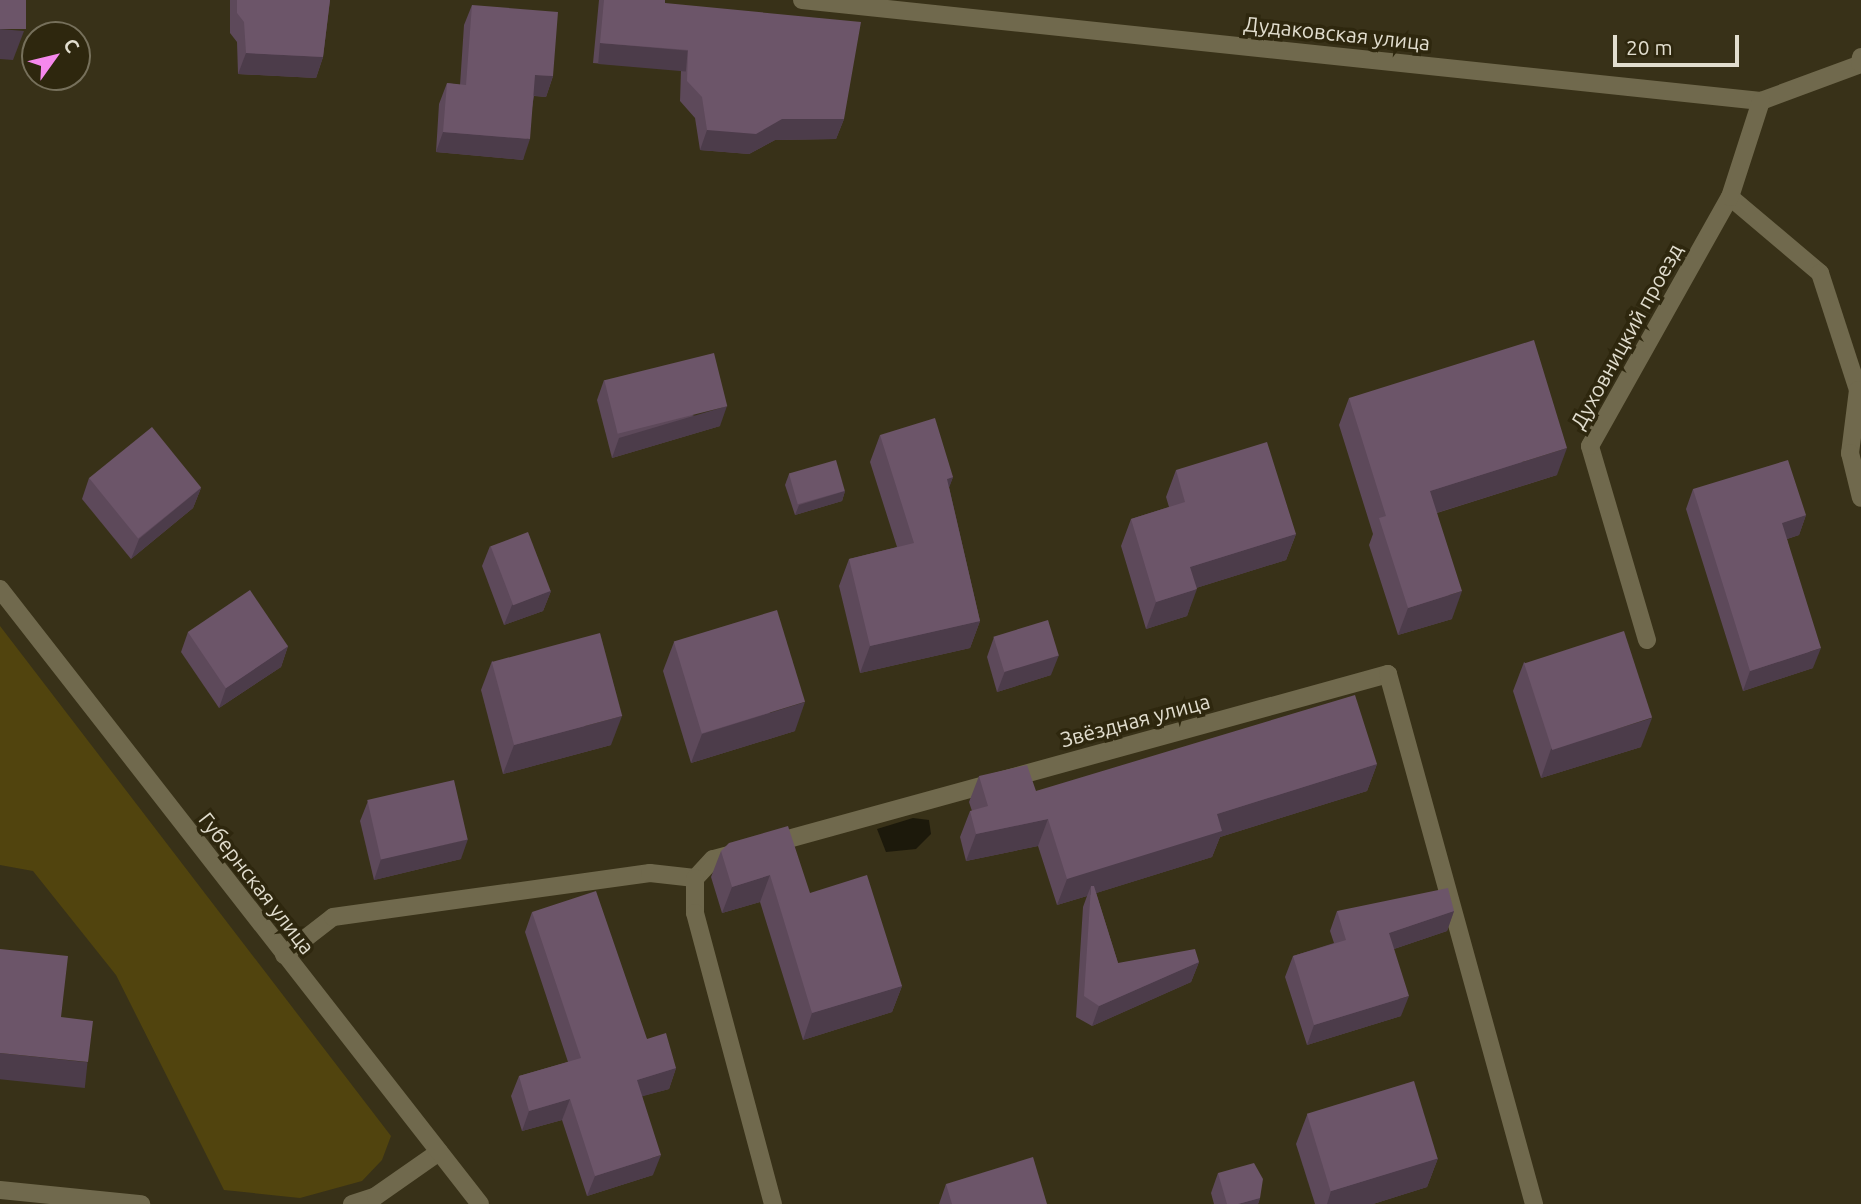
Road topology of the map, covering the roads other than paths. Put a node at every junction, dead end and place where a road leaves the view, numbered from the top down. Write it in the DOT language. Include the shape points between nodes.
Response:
graph roads {
  1 [pos="802,0"];
  2 [pos="1861,61"];
  3 [pos="1762,101"];
  4 [pos="1730,197"];
  5 [pos="1861,498"];
  6 [pos="0,589"];
  7 [pos="1647,640"];
  8 [pos="695,878"];
  9 [pos="284,955"];
  10 [pos="439,1152"];
  11 [pos="0,1190"];
  12 [pos="141,1204"];
  13 [pos="352,1204"];
  14 [pos="481,1204"];
  15 [pos="773,1204"];
  16 [pos="1534,1204"];
  1 -- 3 [label="street, Дудаковская улица"];
  2 -- 3 [label="street, Дудаковская улица"];
  3 -- 4 [label="street, Духовницкий проезд"];
  4 -- 5 [label="street" via="1820,273 1858,390 1850,453"];
  4 -- 7 [label="street, Духовницкий проезд" via="1590,446"];
  6 -- 9 [label="street, Губернская улица"];
  8 -- 9 [label="street" via="650,873 333,917"];
  8 -- 15 [label="street" via="695,913"];
  8 -- 16 [label="street, Звёздная улица" via="713,859 1388,674"];
  9 -- 10 [label="street, Губернская улица"];
  10 -- 13 [label="street" via="376,1196"];
  10 -- 14 [label="street, Губернская улица"];
  11 -- 12 [label="street"];
}
